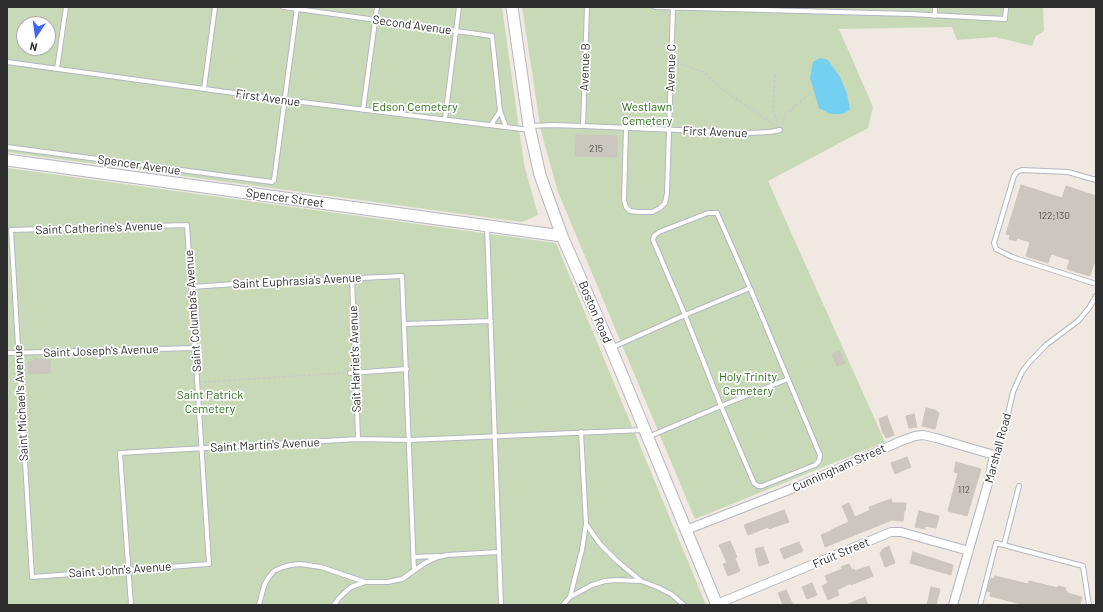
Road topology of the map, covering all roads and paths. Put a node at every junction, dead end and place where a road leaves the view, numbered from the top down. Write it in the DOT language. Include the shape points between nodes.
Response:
graph roads {
  1 [pos="66,7"];
  2 [pos="215,7"];
  3 [pos="283,7"];
  4 [pos="377,7"];
  5 [pos="459,7"];
  6 [pos="512,7"];
  7 [pos="587,7"];
  8 [pos="655,7"];
  9 [pos="673,7"];
  10 [pos="848,7"];
  11 [pos="935,7"];
  12 [pos="1006,7"];
  13 [pos="297,8"];
  14 [pos="762,9"];
  15 [pos="848,13"];
  16 [pos="935,16"];
  17 [pos="376,20"];
  18 [pos="456,32"];
  19 [pos="671,60"];
  20 [pos="7,62"];
  21 [pos="56,69"];
  22 [pos="775,75"];
  23 [pos="204,89"];
  24 [pos="809,94"];
  25 [pos="285,100"];
  26 [pos="363,110"];
  27 [pos="500,110"];
  28 [pos="445,120"];
  29 [pos="491,126"];
  30 [pos="583,126"];
  31 [pos="506,127"];
  32 [pos="530,128"];
  33 [pos="626,128"];
  34 [pos="668,130"];
  35 [pos="780,130"];
  36 [pos="7,147"];
  37 [pos="7,160"];
  38 [pos="1096,180"];
  39 [pos="187,225"];
  40 [pos="487,225"];
  41 [pos="11,230"];
  42 [pos="562,236"];
  43 [pos="352,278"];
  44 [pos="1096,284"];
  45 [pos="191,288"];
  46 [pos="750,288"];
  47 [pos="1096,296"];
  48 [pos="685,315"];
  49 [pos="491,321"];
  50 [pos="405,324"];
  51 [pos="195,348"];
  52 [pos="611,348"];
  53 [pos="7,353"];
  54 [pos="18,353"];
  55 [pos="407,369"];
  56 [pos="356,372"];
  57 [pos="350,373"];
  58 [pos="788,379"];
  59 [pos="198,382"];
  60 [pos="721,406"];
  61 [pos="581,432"];
  62 [pos="646,434"];
  63 [pos="495,436"];
  64 [pos="358,439"];
  65 [pos="409,440"];
  66 [pos="202,449"];
  67 [pos="994,455"];
  68 [pos="1018,486"];
  69 [pos="586,524"];
  70 [pos="686,530"];
  71 [pos="1004,545"];
  72 [pos="968,551"];
  73 [pos="499,552"];
  74 [pos="447,555"];
  75 [pos="414,557"];
  76 [pos="209,564"];
  77 [pos="128,570"];
  78 [pos="414,570"];
  79 [pos="32,577"];
  80 [pos="641,581"];
  81 [pos="365,582"];
  82 [pos="570,597"];
  83 [pos="717,604"];
  84 [pos="131,605"];
  85 [pos="259,605"];
  86 [pos="334,605"];
  87 [pos="501,605"];
  88 [pos="563,605"];
  89 [pos="684,605"];
  90 [pos="953,605"];
  91 [pos="980,605"];
  92 [pos="1089,605"];
  1 -- 21 [label="lane"];
  2 -- 23 [label="lane"];
  3 -- 13 [label="lane, Second Avenue"];
  4 -- 17 [label="lane"];
  5 -- 18 [label="lane"];
  6 -- 32 [label="main road, Boston Road"];
  7 -- 30 [label="lane, Avenue B"];
  8 -- 9 [label="lane"];
  9 -- 14 [label="lane"];
  9 -- 19 [label="lane, Avenue C"];
  10 -- 15 [label="lane"];
  11 -- 16 [label="lane"];
  12 -- 16 [label="lane" via="1005,19"];
  13 -- 17 [label="lane, Second Avenue"];
  13 -- 25 [label="lane"];
  14 -- 15 [label="lane"];
  15 -- 16 [label="lane"];
  17 -- 18 [label="lane, Second Avenue"];
  17 -- 26 [label="lane"];
  18 -- 27 [label="lane, Second Avenue" via="492,36"];
  18 -- 28 [label="lane"];
  19 -- 34 [label="lane, Avenue C"];
  19 -- 35 [label="path" via="705,73 722,89"];
  20 -- 21 [label="lane, First Avenue"];
  21 -- 23 [label="lane, First Avenue"];
  22 -- 35 [label="path" via="773,110"];
  23 -- 25 [label="lane, First Avenue"];
  24 -- 35 [label="path" via="785,115"];
  25 -- 26 [label="lane, First Avenue"];
  25 -- 36 [label="lane, Spencer Avenue" via="272,182"];
  26 -- 28 [label="lane, First Avenue"];
  27 -- 29 [label="lane"];
  27 -- 31 [label="lane"];
  28 -- 29 [label="lane, First Avenue"];
  29 -- 31 [label="lane, First Avenue"];
  30 -- 32 [label="lane, First Avenue" via="546,125"];
  30 -- 33 [label="lane, First Avenue"];
  31 -- 32 [label="lane, First Avenue"];
  32 -- 42 [label="main road, Boston Road" via="540,175"];
  33 -- 34 [label="lane, First Avenue"];
  33 -- 34 [label="lane, Avenue C" via="624,200 630,211 639,212 652,212 665,203"];
  34 -- 35 [label="lane, First Avenue" via="748,133"];
  37 -- 40 [label="main road, Spencer Street"];
  38 -- 44 [label="lane" via="1068,172 1017,172 994,243 996,249 1012,257"];
  39 -- 41 [label="lane, Saint Catherine's Avenue"];
  39 -- 45 [label="lane, Saint Columba's Avenue"];
  40 -- 42 [label="main road, Spencer Street"];
  40 -- 49 [label="lane"];
  41 -- 54 [label="lane, Saint Michael's Avenue"];
  42 -- 52 [label="main road, Boston Road"];
  43 -- 45 [label="lane, Saint Euphrasia's Avenue"];
  43 -- 50 [label="lane, Saint Euphrasia's Avenue" via="402,276"];
  43 -- 56 [label="lane, Sait Harriet's Avenue"];
  45 -- 51 [label="lane, Saint Columba's Avenue"];
  46 -- 48 [label="lane"];
  46 -- 48 [label="lane" via="717,212 658,232 653,240"];
  46 -- 58 [label="lane"];
  47 -- 67 [label="lane, Marshall Road" via="1078,321 1046,345 1028,364 1013,392 1002,440"];
  48 -- 52 [label="lane"];
  48 -- 60 [label="lane"];
  49 -- 50 [label="lane"];
  49 -- 63 [label="lane"];
  50 -- 55 [label="lane"];
  51 -- 54 [label="lane, Saint Joseph's Avenue"];
  51 -- 59 [label="lane, Saint Columba's Avenue"];
  52 -- 62 [label="main road, Boston Road"];
  53 -- 54 [label="lane, Saint Joseph's Avenue"];
  54 -- 79 [label="lane, Saint Michael's Avenue"];
  55 -- 56 [label="lane"];
  55 -- 65 [label="lane"];
  56 -- 57 [label="lane"];
  56 -- 64 [label="lane, Sait Harriet's Avenue"];
  57 -- 59 [label="path"];
  58 -- 60 [label="lane"];
  58 -- 60 [label="lane" via="820,455 815,465 758,486 754,483"];
  59 -- 66 [label="lane, Saint Columba's Avenue"];
  60 -- 62 [label="lane"];
  61 -- 62 [label="lane, Saint Martin's Avenue"];
  61 -- 63 [label="lane, Saint Martin's Avenue"];
  61 -- 69 [label="lane"];
  62 -- 70 [label="main road, Boston Road"];
  63 -- 65 [label="lane, Saint Martin's Avenue"];
  63 -- 73 [label="lane"];
  64 -- 65 [label="lane, Saint Martin's Avenue"];
  64 -- 66 [label="lane, Saint Martin's Avenue"];
  65 -- 75 [label="lane"];
  66 -- 76 [label="lane, Saint Columba's Avenue"];
  66 -- 77 [label="lane, Saint Martin's Avenue" via="120,454"];
  67 -- 70 [label="street, Cunningham Street" via="929,436 915,436 794,488"];
  67 -- 72 [label="street, Marshall Road"];
  68 -- 71 [label="lane"];
  69 -- 80 [label="lane" via="600,544"];
  69 -- 82 [label="lane"];
  70 -- 83 [label="main road, Boston Road"];
  71 -- 91 [label="lane" via="996,543"];
  71 -- 92 [label="lane" via="1083,566"];
  72 -- 83 [label="street, Fruit Street" via="901,532 891,532"];
  72 -- 90 [label="street, Marshall Road"];
  73 -- 74 [label="lane"];
  73 -- 87 [label="lane"];
  74 -- 75 [label="lane"];
  74 -- 78 [label="lane"];
  75 -- 78 [label="lane"];
  76 -- 77 [label="lane, Saint John's Avenue"];
  77 -- 79 [label="lane, Saint John's Avenue"];
  77 -- 84 [label="lane"];
  78 -- 81 [label="lane" via="396,581"];
  80 -- 82 [label="lane" via="605,581"];
  80 -- 89 [label="lane" via="671,594"];
  81 -- 85 [label="lane" via="321,567 300,564 282,567 268,578"];
  81 -- 86 [label="lane" via="351,587"];
  82 -- 88 [label="lane"];
}
